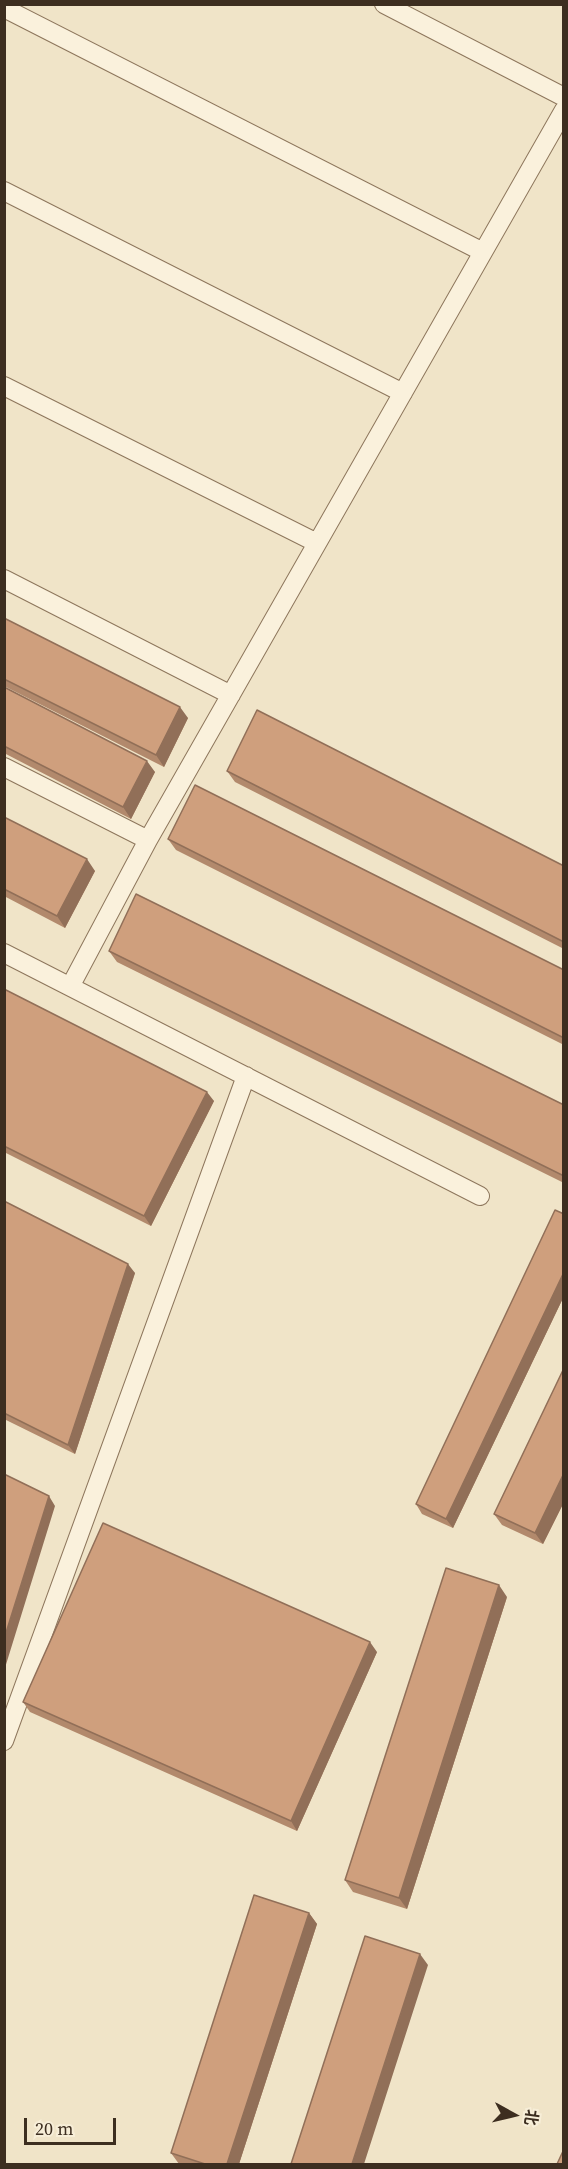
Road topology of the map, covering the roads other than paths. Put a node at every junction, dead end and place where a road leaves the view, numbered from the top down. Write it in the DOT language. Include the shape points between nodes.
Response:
graph roads {
  1 [pos="384,4"];
  2 [pos="4,8"];
  3 [pos="564,97"];
  4 [pos="564,110"];
  5 [pos="4,191"];
  6 [pos="483,252"];
  7 [pos="4,386"];
  8 [pos="403,393"];
  9 [pos="317,543"];
  10 [pos="4,579"];
  11 [pos="231,695"];
  12 [pos="4,766"];
  13 [pos="148,840"];
  14 [pos="4,953"];
  15 [pos="71,986"];
  16 [pos="246,1076"];
  17 [pos="480,1196"];
  18 [pos="4,1741"];
  1 -- 3 [label="lane"];
  2 -- 6 [label="lane"];
  4 -- 6 [label="lane"];
  5 -- 8 [label="lane"];
  6 -- 8 [label="lane"];
  7 -- 9 [label="lane"];
  8 -- 9 [label="lane"];
  9 -- 11 [label="lane"];
  10 -- 11 [label="lane"];
  11 -- 13 [label="lane"];
  12 -- 13 [label="lane"];
  13 -- 15 [label="lane"];
  14 -- 15 [label="lane"];
  15 -- 16 [label="lane"];
  16 -- 17 [label="lane"];
  16 -- 18 [label="lane"];
}
